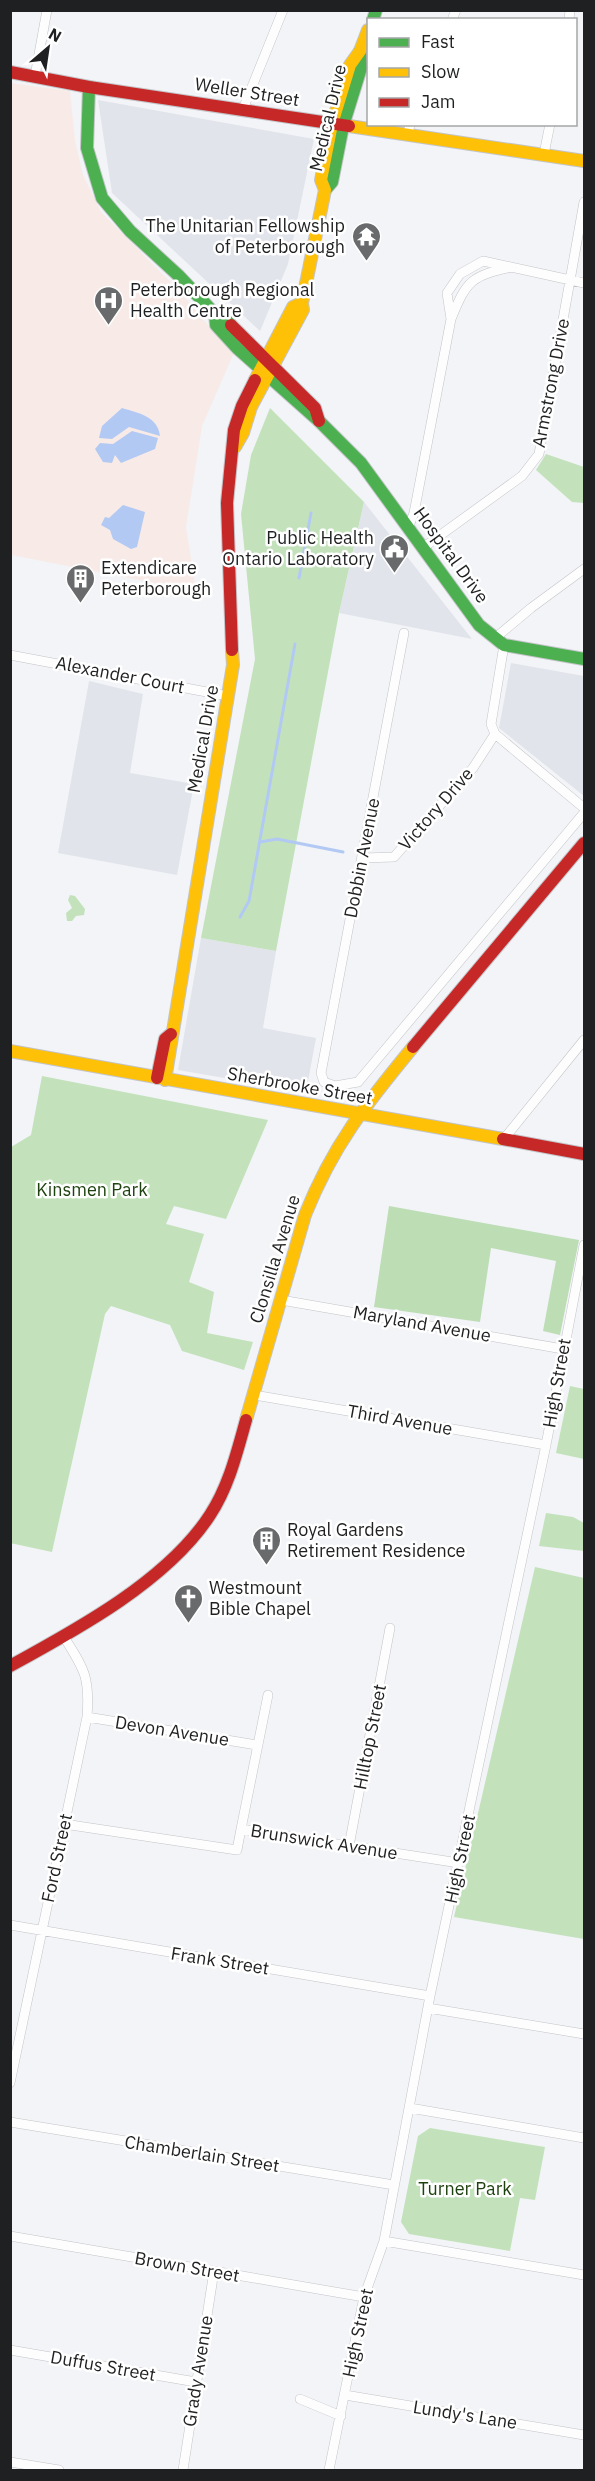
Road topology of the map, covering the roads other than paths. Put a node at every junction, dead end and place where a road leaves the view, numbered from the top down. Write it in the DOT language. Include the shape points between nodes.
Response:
graph roads {
  1 [pos="47,10"];
  2 [pos="283,10"];
  3 [pos="367,35"];
  4 [pos="10,72"];
  5 [pos="35,76"];
  6 [pos="89,87"];
  7 [pos="243,109"];
  8 [pos="338,125"];
  9 [pos="550,126"];
  10 [pos="409,130"];
  11 [pos="544,154"];
  12 [pos="585,161"];
  13 [pos="585,202"];
  14 [pos="512,267"];
  15 [pos="571,281"];
  16 [pos="585,283"];
  17 [pos="451,319"];
  18 [pos="266,368"];
  19 [pos="409,526"];
  20 [pos="424,547"];
  21 [pos="585,569"];
  22 [pos="404,633"];
  23 [pos="499,642"];
  24 [pos="10,655"];
  25 [pos="585,659"];
  26 [pos="228,696"];
  27 [pos="495,734"];
  28 [pos="585,808"];
  29 [pos="585,813"];
  30 [pos="585,843"];
  31 [pos="363,858"];
  32 [pos="585,1040"];
  33 [pos="10,1051"];
  34 [pos="161,1079"];
  35 [pos="358,1114"];
  36 [pos="503,1140"];
  37 [pos="585,1154"];
  38 [pos="585,1245"];
  39 [pos="281,1300"];
  40 [pos="563,1348"];
  41 [pos="254,1395"];
  42 [pos="546,1445"];
  43 [pos="390,1628"];
  44 [pos="64,1637"];
  45 [pos="10,1666"];
  46 [pos="268,1695"];
  47 [pos="87,1717"];
  48 [pos="257,1745"];
  49 [pos="64,1824"];
  50 [pos="242,1829"];
  51 [pos="350,1846"];
  52 [pos="459,1863"];
  53 [pos="10,1925"];
  54 [pos="42,1932"];
  55 [pos="430,1996"];
  56 [pos="428,2008"];
  57 [pos="585,2034"];
  58 [pos="10,2083"];
  59 [pos="410,2108"];
  60 [pos="10,2122"];
  61 [pos="585,2138"];
  62 [pos="394,2185"];
  63 [pos="10,2236"];
  64 [pos="384,2241"];
  65 [pos="214,2271"];
  66 [pos="585,2275"];
  67 [pos="364,2296"];
  68 [pos="10,2350"];
  69 [pos="196,2382"];
  70 [pos="345,2395"];
  71 [pos="300,2399"];
  72 [pos="340,2416"];
  73 [pos="585,2434"];
  74 [pos="10,2463"];
  75 [pos="59,2470"];
  76 [pos="183,2470"];
  77 [pos="329,2470"];
  1 -- 5 [label="street"];
  2 -- 7 [label="street"];
  3 -- 8 [label="main road, Medical Drive" via="360,51 361,68"];
  4 -- 5 [label="main road, Weller Street"];
  5 -- 6 [label="main road, Weller Street"];
  6 -- 7 [label="main road, Weller Street"];
  6 -- 18 [label="main road, Hospital Drive" via="87,148 102,198 214,314 223,317"];
  7 -- 8 [label="main road, Weller Street"];
  8 -- 10 [label="main road, Weller Street"];
  8 -- 18 [label="main road, Medical Drive" via="332,182 325,190 303,310"];
  9 -- 11 [label="street"];
  10 -- 11 [label="main road, Weller Street"];
  11 -- 12 [label="main road, Weller Street"];
  13 -- 15 [label="street, Armstrong Drive"];
  14 -- 15 [label="street"];
  14 -- 17 [label="street" via="482,273 462,291"];
  14 -- 17 [label="street" via="483,261 460,274 447,293"];
  15 -- 16 [label="street"];
  15 -- 20 [label="street, Armstrong Drive" via="539,454 522,476"];
  17 -- 19 [label="street"];
  18 -- 19 [label="main road, Hospital Drive" via="315,408 319,421 361,463"];
  18 -- 26 [label="main road, Medical Drive" via="234,448 227,503 233,665"];
  19 -- 20 [label="main road, Hospital Drive"];
  20 -- 23 [label="main road, Hospital Drive" via="479,625"];
  21 -- 23 [label="street" via="531,608"];
  22 -- 31 [label="street, Dobbin Avenue"];
  23 -- 25 [label="main road"];
  23 -- 27 [label="street" via="491,724"];
  24 -- 26 [label="street, Alexander Court"];
  26 -- 34 [label="main road, Medical Drive"];
  27 -- 28 [label="street"];
  27 -- 31 [label="street, Victory Drive" via="473,768 394,857"];
  29 -- 31 [label="street, Dobbin Avenue" via="358,1082 335,1086 324,1082 321,1073"];
  30 -- 35 [label="main road, Clonsilla Avenue"];
  32 -- 36 [label="street"];
  33 -- 34 [label="main road, Sherbrooke Street"];
  34 -- 35 [label="main road, Sherbrooke Street"];
  35 -- 36 [label="main road, Sherbrooke Street"];
  35 -- 39 [label="main road, Clonsilla Avenue" via="319,1179"];
  36 -- 37 [label="main road, Sherbrooke Street"];
  38 -- 40 [label="street, High Street"];
  39 -- 40 [label="street, Maryland Avenue"];
  39 -- 41 [label="main road, Clonsilla Avenue"];
  40 -- 42 [label="street, High Street"];
  41 -- 42 [label="street, Third Avenue"];
  41 -- 44 [label="main road, Clonsilla Avenue" via="231,1473 211,1514 193,1538 151,1578"];
  42 -- 52 [label="street, High Street"];
  43 -- 51 [label="street, Hilltop Street"];
  44 -- 45 [label="main road, Clonsilla Avenue"];
  44 -- 47 [label="street, Ford Street" via="84,1671 89,1690"];
  46 -- 48 [label="street"];
  47 -- 48 [label="street, Devon Avenue"];
  47 -- 49 [label="street, Ford Street"];
  48 -- 50 [label="street"];
  49 -- 50 [label="street, Brunswick Avenue" via="237,1850"];
  49 -- 54 [label="street, Ford Street"];
  50 -- 51 [label="street, Brunswick Avenue"];
  51 -- 52 [label="street, Brunswick Avenue"];
  52 -- 55 [label="street, High Street"];
  53 -- 54 [label="street, Frank Street"];
  54 -- 55 [label="street, Frank Street"];
  54 -- 58 [label="street, Ford Street"];
  55 -- 56 [label="street, High Street"];
  56 -- 57 [label="street"];
  56 -- 59 [label="street, High Street"];
  59 -- 61 [label="street"];
  59 -- 62 [label="street, High Street"];
  60 -- 62 [label="street, Chamberlain Street"];
  62 -- 64 [label="street, High Street"];
  63 -- 65 [label="street, Brown Street"];
  64 -- 66 [label="street"];
  64 -- 67 [label="street, High Street"];
  65 -- 67 [label="street, Brown Street"];
  65 -- 69 [label="street, Grady Avenue"];
  67 -- 70 [label="street, High Street"];
  68 -- 69 [label="street, Duffus Street"];
  69 -- 76 [label="street, Grady Avenue"];
  70 -- 72 [label="street, High Street"];
  70 -- 73 [label="street, Lundy's Lane"];
  71 -- 72 [label="street"];
  72 -- 77 [label="street, High Street"];
  74 -- 75 [label="street"];
}
